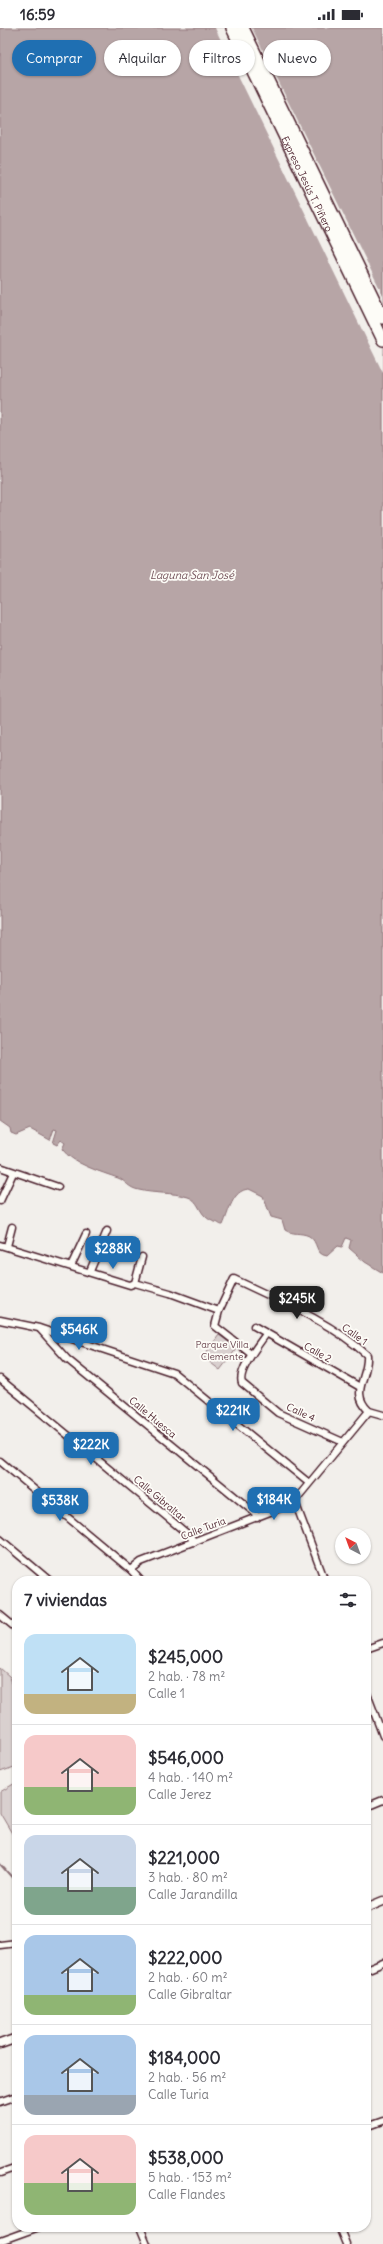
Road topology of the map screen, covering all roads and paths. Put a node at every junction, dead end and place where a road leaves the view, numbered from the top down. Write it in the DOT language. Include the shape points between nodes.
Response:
graph roads {
  1 [pos="232,28"];
  2 [pos="243,28"];
  3 [pos="383,318"];
  4 [pos="383,340"];
  5 [pos="0,1168"];
  6 [pos="13,1172"];
  7 [pos="58,1187"];
  8 [pos="0,1201"];
  9 [pos="12,1227"];
  10 [pos="107,1231"];
  11 [pos="86,1234"];
  12 [pos="0,1244"];
  13 [pos="7,1246"];
  14 [pos="142,1257"];
  15 [pos="71,1266"];
  16 [pos="90,1271"];
  17 [pos="135,1283"];
  18 [pos="219,1311"];
  19 [pos="0,1320"];
  20 [pos="254,1326"];
  21 [pos="39,1328"];
  22 [pos="266,1334"];
  23 [pos="251,1354"];
  24 [pos="0,1379"];
  25 [pos="360,1387"];
  26 [pos="369,1411"];
  27 [pos="383,1415"];
  28 [pos="343,1442"];
  29 [pos="0,1461"];
  30 [pos="309,1483"];
  31 [pos="293,1503"];
  32 [pos="257,1518"];
  33 [pos="0,1539"];
  34 [pos="194,1542"];
  35 [pos="131,1570"];
  36 [pos="44,1576"];
  37 [pos="137,1576"];
  38 [pos="323,1576"];
  39 [pos="0,1615"];
  40 [pos="12,1625"];
  41 [pos="383,1643"];
  42 [pos="371,1647"];
  43 [pos="371,1704"];
  44 [pos="383,1736"];
  45 [pos="383,1800"];
  46 [pos="371,1805"];
  47 [pos="383,1902"];
  48 [pos="371,1906"];
  49 [pos="12,1944"];
  50 [pos="0,1945"];
  51 [pos="383,1963"];
  52 [pos="371,1968"];
  53 [pos="12,2040"];
  54 [pos="0,2044"];
  55 [pos="12,2098"];
  56 [pos="0,2102"];
  57 [pos="383,2121"];
  58 [pos="371,2125"];
  59 [pos="12,2169"];
  60 [pos="0,2173"];
  61 [pos="25,2232"];
  62 [pos="142,2232"];
  63 [pos="341,2232"];
  64 [pos="0,2241"];
  65 [pos="147,2244"];
  66 [pos="346,2244"];
  1 -- 4 [label="highway, Expreso Jesús T. Piñero"];
  2 -- 3 [label="highway, Expreso Jesús T. Piñero"];
  5 -- 6 [label="street"];
  6 -- 7 [label="street"];
  6 -- 8 [label="street"];
  9 -- 13 [label="street"];
  10 -- 16 [label="street"];
  11 -- 15 [label="street"];
  12 -- 13 [label="street"];
  13 -- 15 [label="street"];
  14 -- 17 [label="street"];
  15 -- 16 [label="street"];
  16 -- 17 [label="street" via="130,1285"];
  17 -- 18 [label="street"];
  18 -- 23 [label="street, Calle 1" via="215,1326"];
  18 -- 25 [label="street, Calle 1" via="234,1279 292,1307 355,1343 367,1355 368,1365"];
  19 -- 21 [label="street"];
  20 -- 22 [label="street, Calle 2"];
  21 -- 30 [label="street" via="174,1372"];
  21 -- 32 [label="street, Calle Huesca" via="67,1359 255,1513"];
  22 -- 23 [label="street"];
  22 -- 25 [label="street, Calle 2"];
  23 -- 28 [label="street, Calle 4" via="241,1376 242,1383 278,1413"];
  24 -- 34 [label="street, Calle Gibraltar" via="190,1536"];
  25 -- 26 [label="street" via="362,1404"];
  26 -- 27 [label="street"];
  26 -- 28 [label="street, Calle Turia"];
  28 -- 30 [label="street, Calle Turia"];
  29 -- 35 [label="street"];
  30 -- 31 [label="street, Calle Turia"];
  31 -- 32 [label="street, Calle Turia"];
  31 -- 38 [label="street" via="297,1507"];
  32 -- 34 [label="street, Calle Turia"];
  33 -- 36 [label="street"];
  34 -- 35 [label="street, Calle Turia" via="141,1562"];
  35 -- 37 [label="street"];
  39 -- 40 [label="street"];
  41 -- 42 [label="street"];
  43 -- 44 [label="street"];
  45 -- 46 [label="street"];
  47 -- 48 [label="street"];
  49 -- 50 [label="street"];
  51 -- 52 [label="street"];
  53 -- 54 [label="street"];
  55 -- 56 [label="street"];
  57 -- 58 [label="street"];
  59 -- 60 [label="street"];
  61 -- 64 [label="street"];
  62 -- 65 [label="street"];
  63 -- 66 [label="street"];
}
